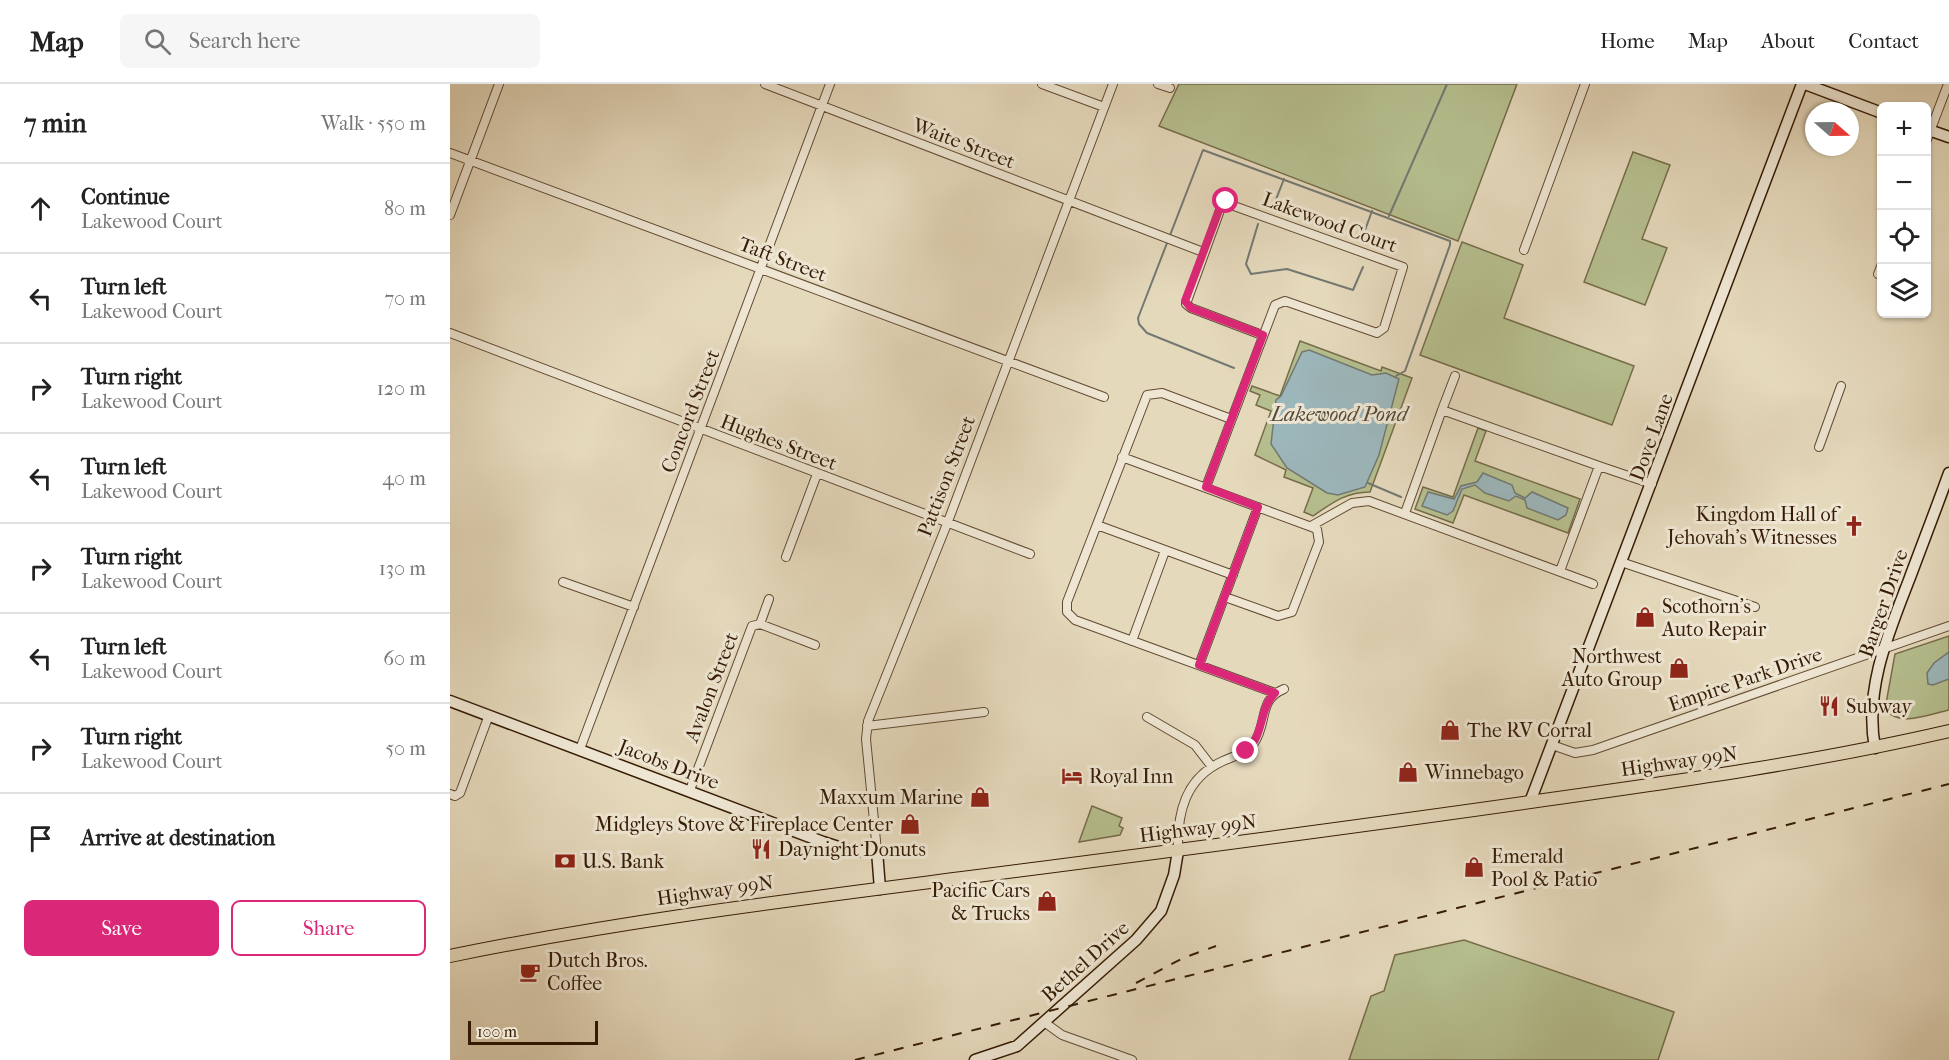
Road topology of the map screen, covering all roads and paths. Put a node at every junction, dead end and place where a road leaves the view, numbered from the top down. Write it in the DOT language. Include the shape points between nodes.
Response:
graph roads {
  1 [pos="499,84"];
  2 [pos="765,84"];
  3 [pos="830,84"];
  4 [pos="1042,84"];
  5 [pos="1113,84"];
  6 [pos="1158,84"];
  7 [pos="1586,84"];
  8 [pos="1806,84"];
  9 [pos="1948,84"];
  10 [pos="1170,88"];
  11 [pos="822,106"];
  12 [pos="1104,107"];
  13 [pos="1877,111"];
  14 [pos="1931,124"];
  15 [pos="1931,130"];
  16 [pos="1949,137"];
  17 [pos="450,153"];
  18 [pos="470,161"];
  19 [pos="1069,201"];
  20 [pos="450,214"];
  21 [pos="1524,250"];
  22 [pos="1203,252"];
  23 [pos="761,268"];
  24 [pos="450,333"];
  25 [pos="1263,335"];
  26 [pos="1008,362"];
  27 [pos="1455,376"];
  28 [pos="1841,386"];
  29 [pos="1104,398"];
  30 [pos="1442,410"];
  31 [pos="1231,419"];
  32 [pos="700,429"];
  33 [pos="1819,447"];
  34 [pos="1122,457"];
  35 [pos="1599,466"];
  36 [pos="1949,473"];
  37 [pos="817,474"];
  38 [pos="1652,484"];
  39 [pos="1206,487"];
  40 [pos="1946,488"];
  41 [pos="1258,507"];
  42 [pos="1405,513"];
  43 [pos="947,524"];
  44 [pos="1097,525"];
  45 [pos="1311,526"];
  46 [pos="1165,551"];
  47 [pos="1030,554"];
  48 [pos="786,557"];
  49 [pos="1621,562"];
  50 [pos="1560,571"];
  51 [pos="1233,575"];
  52 [pos="563,582"];
  53 [pos="1593,584"];
  54 [pos="1224,597"];
  55 [pos="769,599"];
  56 [pos="634,607"];
  57 [pos="1755,607"];
  58 [pos="759,624"];
  59 [pos="1949,626"];
  60 [pos="1132,641"];
  61 [pos="815,645"];
  62 [pos="1883,649"];
  63 [pos="1199,665"];
  64 [pos="1284,689"];
  65 [pos="1275,693"];
  66 [pos="450,701"];
  67 [pos="984,712"];
  68 [pos="489,715"];
  69 [pos="1147,717"];
  70 [pos="867,726"];
  71 [pos="1949,731"];
  72 [pos="1552,745"];
  73 [pos="1875,748"];
  74 [pos="580,749"];
  75 [pos="1212,767"];
  76 [pos="690,790"];
  77 [pos="450,794"];
  78 [pos="1530,802"];
  79 [pos="877,850"];
  80 [pos="1178,850"];
  81 [pos="880,889"];
  82 [pos="450,956"];
  83 [pos="1044,1022"];
  84 [pos="975,1060"];
  85 [pos="1132,1060"];
  1 -- 18 [label="street"];
  2 -- 11 [label="street, Waite Street"];
  3 -- 11 [label="street, Concord Street"];
  4 -- 12 [label="street"];
  5 -- 12 [label="street, Pattison Street"];
  6 -- 10 [label="street"];
  7 -- 21 [label="street"];
  8 -- 13 [label="street"];
  8 -- 38 [label="street, Dove Lane"];
  9 -- 14 [label="street"];
  11 -- 19 [label="street, Waite Street"];
  11 -- 23 [label="street, Concord Street"];
  12 -- 19 [label="street, Pattison Street"];
  15 -- 16 [label="street"];
  17 -- 18 [label="street, Taft Street"];
  18 -- 20 [label="street"];
  18 -- 23 [label="street, Taft Street"];
  19 -- 22 [label="street, Waite Street"];
  19 -- 26 [label="street, Pattison Street"];
  22 -- 25 [label="street, Lakewood Court" via="1186,298 1188,306"];
  22 -- 25 [label="street, Lakewood Court" via="1226,201 1403,267 1382,331 1372,333 1281,300 1273,308"];
  23 -- 26 [label="street, Taft Street"];
  23 -- 32 [label="street, Concord Street"];
  24 -- 32 [label="street, Hughes Street"];
  25 -- 31 [label="street, Lakewood Court"];
  26 -- 29 [label="street, Taft Street"];
  26 -- 43 [label="street, Pattison Street"];
  27 -- 30 [label="street"];
  28 -- 33 [label="street"];
  30 -- 35 [label="street"];
  30 -- 42 [label="street"];
  31 -- 34 [label="street" via="1162,393 1151,393 1144,400"];
  31 -- 39 [label="street, Lakewood Court"];
  32 -- 37 [label="street, Hughes Street"];
  32 -- 56 [label="street, Concord Street"];
  34 -- 39 [label="street"];
  34 -- 44 [label="street"];
  35 -- 38 [label="street"];
  35 -- 50 [label="street"];
  36 -- 40 [label="street, Barger Drive"];
  37 -- 43 [label="street, Hughes Street"];
  37 -- 48 [label="street"];
  38 -- 49 [label="street, Dove Lane"];
  39 -- 41 [label="street"];
  40 -- 62 [label="street, Barger Drive"];
  41 -- 45 [label="street"];
  41 -- 51 [label="street"];
  42 -- 45 [label="street" via="1362,501"];
  42 -- 50 [label="street"];
  43 -- 47 [label="street, Hughes Street"];
  43 -- 70 [label="street, Pattison Street"];
  44 -- 46 [label="street"];
  44 -- 60 [label="street" via="1067,602 1067,612 1075,620"];
  45 -- 54 [label="street" via="1319,533 1319,542 1292,612 1278,616"];
  46 -- 51 [label="street"];
  46 -- 60 [label="street"];
  49 -- 57 [label="street"];
  49 -- 72 [label="street, Dove Lane"];
  50 -- 53 [label="street"];
  51 -- 54 [label="street"];
  52 -- 56 [label="street"];
  54 -- 63 [label="street"];
  55 -- 58 [label="street"];
  56 -- 74 [label="street, Concord Street"];
  58 -- 61 [label="street, Avalon Street"];
  58 -- 76 [label="street, Avalon Street" via="752,626"];
  59 -- 62 [label="street, Empire Park Drive"];
  60 -- 63 [label="street"];
  62 -- 72 [label="street, Empire Park Drive" via="1593,750 1575,753"];
  62 -- 73 [label="street, Barger Drive" via="1872,703"];
  63 -- 65 [label="street"];
  64 -- 65 [label="street"];
  65 -- 75 [label="street" via="1265,705 1253,745"];
  66 -- 68 [label="street, Jacobs Drive"];
  67 -- 70 [label="street"];
  68 -- 74 [label="street, Jacobs Drive"];
  68 -- 77 [label="street" via="460,793"];
  69 -- 75 [label="street" via="1195,745"];
  70 -- 79 [label="street, Pattison Street"];
  71 -- 73 [label="main road, Highway 99N"];
  72 -- 78 [label="street, Dove Lane"];
  73 -- 78 [label="main road, Highway 99N"];
  74 -- 76 [label="street, Jacobs Drive"];
  75 -- 80 [label="street" via="1184,798 1178,817"];
  76 -- 79 [label="street, Jacobs Drive" via="849,850"];
  78 -- 80 [label="main road, Highway 99N"];
  79 -- 81 [label="street, Pattison Street"];
  80 -- 81 [label="main road, Highway 99N"];
  80 -- 83 [label="street, Bethel Drive" via="1161,911 1150,926"];
  81 -- 82 [label="main road, Highway 99N" via="633,922"];
  83 -- 84 [label="street, Bethel Drive" via="1017,1046"];
  83 -- 85 [label="street" via="1062,1035"];
}
